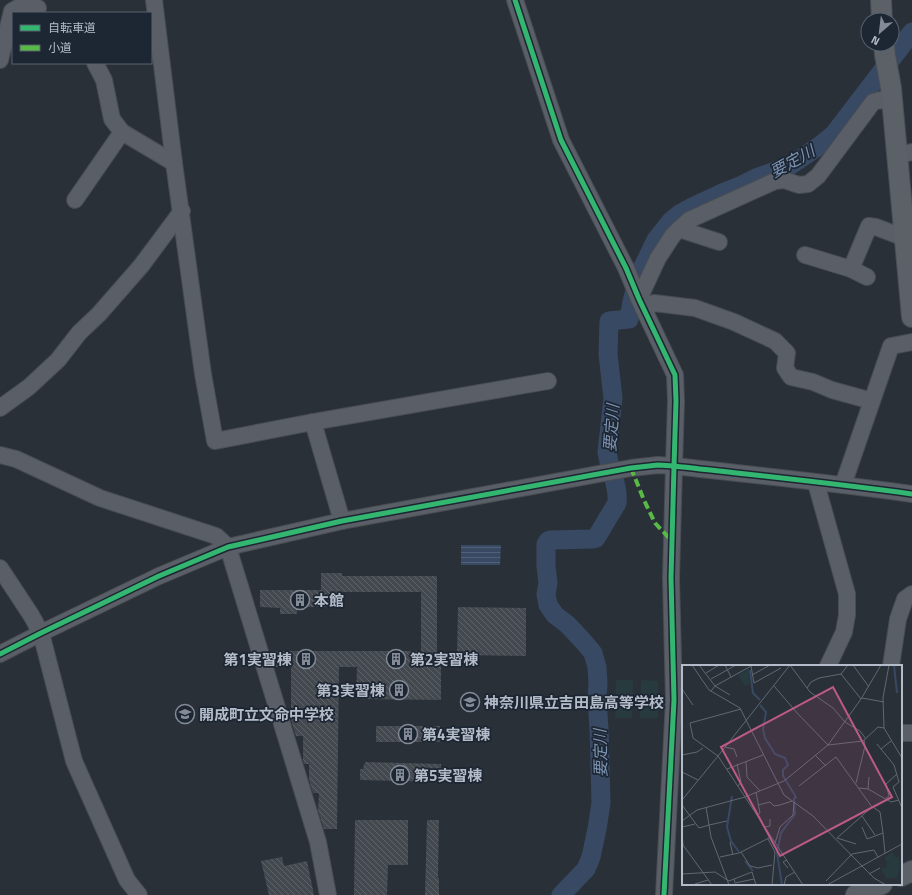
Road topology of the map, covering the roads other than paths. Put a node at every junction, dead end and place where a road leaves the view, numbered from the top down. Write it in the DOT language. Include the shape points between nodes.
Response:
graph roads {
  1 [pos="154,0"];
  2 [pos="515,0"];
  3 [pos="880,0"];
  4 [pos="38,7"];
  5 [pos="881,12"];
  6 [pos="885,52"];
  7 [pos="0,60"];
  8 [pos="96,64"];
  9 [pos="893,102"];
  10 [pos="122,132"];
  11 [pos="905,153"];
  12 [pos="174,163"];
  13 [pos="75,200"];
  14 [pos="182,211"];
  15 [pos="679,229"];
  16 [pos="905,238"];
  17 [pos="718,242"];
  18 [pos="805,255"];
  19 [pos="851,269"];
  20 [pos="867,277"];
  21 [pos="641,304"];
  22 [pos="912,317"];
  23 [pos="912,342"];
  24 [pos="548,381"];
  25 [pos="872,402"];
  26 [pos="0,408"];
  27 [pos="313,422"];
  28 [pos="0,455"];
  29 [pos="674,466"];
  30 [pos="816,483"];
  31 [pos="843,485"];
  32 [pos="912,494"];
  33 [pos="342,521"];
  34 [pos="228,547"];
  35 [pos="0,568"];
  36 [pos="912,594"];
  37 [pos="41,633"];
  38 [pos="0,654"];
  39 [pos="828,665"];
  40 [pos="891,665"];
  41 [pos="678,701"];
  42 [pos="902,733"];
  43 [pos="912,734"];
  44 [pos="912,871"];
  45 [pos="902,876"];
  46 [pos="880,885"];
  47 [pos="138,895"];
  48 [pos="328,895"];
  49 [pos="664,895"];
  50 [pos="856,895"];
  1 -- 12 [label="street"];
  2 -- 21 [label="street" via="561,140 626,268"];
  3 -- 5 [label="main road"];
  4 -- 7 [label="street" via="21,6 12,11"];
  6 -- 9 [label="main road"];
  8 -- 10 [label="street" via="104,80 112,119"];
  9 -- 11 [label="main road"];
  9 -- 15 [label="street" via="873,102 818,176 808,184 775,181 689,220"];
  10 -- 12 [label="street"];
  10 -- 13 [label="street"];
  11 -- 16 [label="main road"];
  12 -- 14 [label="street"];
  14 -- 26 [label="street" via="141,266 79,333 58,360 29,388"];
  14 -- 27 [label="street" via="203,374 215,441"];
  15 -- 17 [label="street"];
  15 -- 21 [label="street" via="658,258"];
  16 -- 19 [label="street" via="869,226"];
  16 -- 22 [label="main road"];
  18 -- 19 [label="street"];
  19 -- 20 [label="street"];
  21 -- 25 [label="street" via="695,308 734,322 775,341 787,353 785,368 791,377"];
  21 -- 29 [label="street" via="675,375"];
  23 -- 25 [label="street" via="891,346"];
  24 -- 27 [label="street"];
  25 -- 31 [label="street"];
  27 -- 33 [label="street"];
  28 -- 34 [label="street" via="16,459 100,498 216,536"];
  29 -- 30 [label="street"];
  29 -- 33 [label="street" via="658,465 611,471"];
  29 -- 41 [label="street" via="671,578"];
  30 -- 31 [label="street"];
  30 -- 39 [label="street" via="847,594 844,632"];
  31 -- 32 [label="street"];
  33 -- 34 [label="street"];
  34 -- 37 [label="street" via="159,576"];
  34 -- 48 [label="street" via="318,842"];
  35 -- 37 [label="street"];
  36 -- 40 [label="street" via="906,600 898,619"];
  37 -- 38 [label="street"];
  37 -- 47 [label="street" via="74,761 128,880"];
  41 -- 49 [label="street"];
  42 -- 43 [label="street"];
  44 -- 45 [label="main road"];
  46 -- 50 [label="main road"];
}
